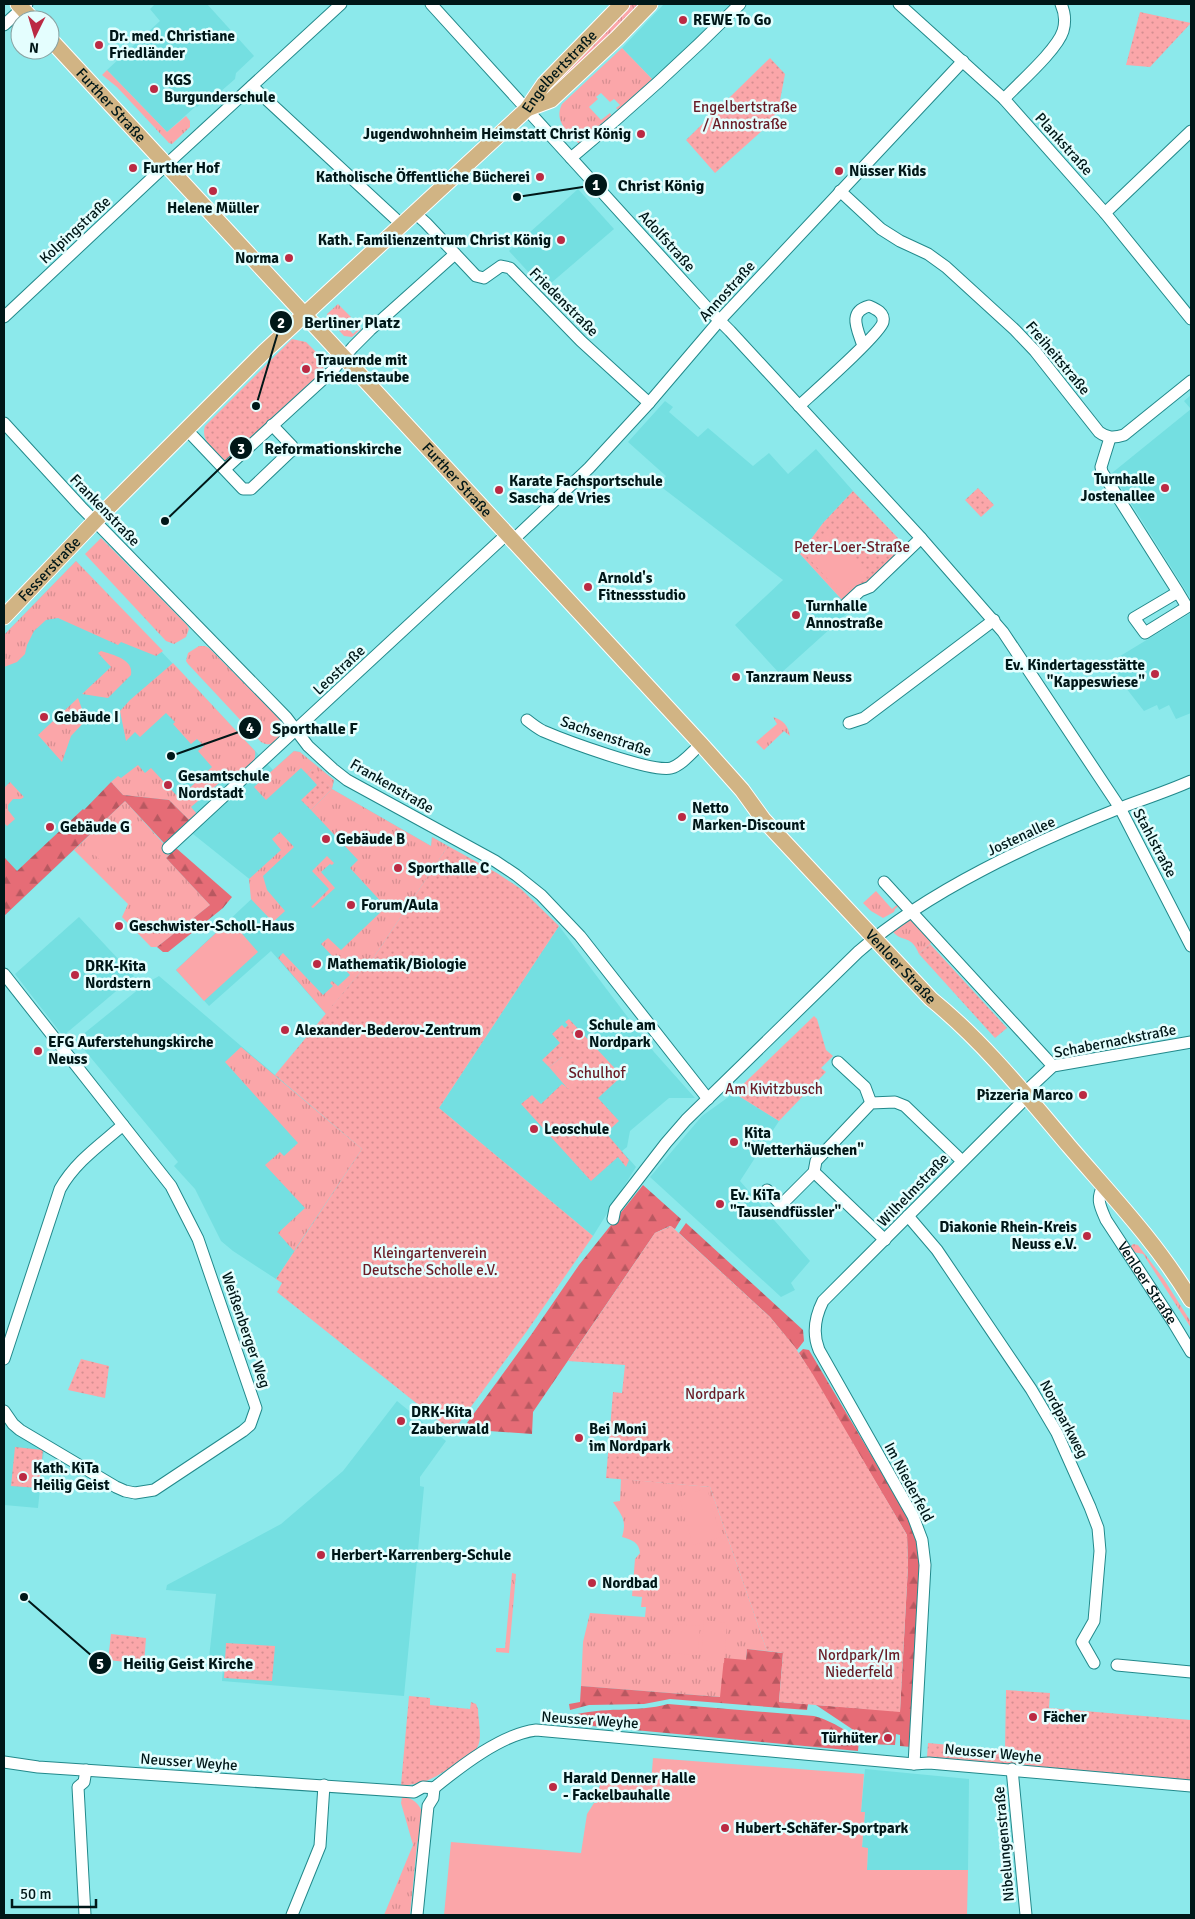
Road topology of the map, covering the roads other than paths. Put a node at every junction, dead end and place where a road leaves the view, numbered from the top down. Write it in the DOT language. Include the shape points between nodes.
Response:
graph roads {
  1 [pos="341,4"];
  2 [pos="430,4"];
  3 [pos="622,4"];
  4 [pos="650,4"];
  5 [pos="740,4"];
  6 [pos="899,4"];
  7 [pos="1062,4"];
  8 [pos="22,5"];
  9 [pos="4,25"];
  10 [pos="60,50"];
  11 [pos="963,61"];
  12 [pos="252,86"];
  13 [pos="1004,99"];
  14 [pos="527,109"];
  15 [pos="1191,131"];
  16 [pos="571,158"];
  17 [pos="167,164"];
  18 [pos="840,191"];
  19 [pos="414,213"];
  20 [pos="1105,213"];
  21 [pos="402,225"];
  22 [pos="455,254"];
  23 [pos="304,315"];
  24 [pos="4,317"];
  25 [pos="1191,319"];
  26 [pos="719,321"];
  27 [pos="863,346"];
  28 [pos="344,357"];
  29 [pos="1191,381"];
  30 [pos="649,402"];
  31 [pos="800,406"];
  32 [pos="4,423"];
  33 [pos="272,425"];
  34 [pos="187,430"];
  35 [pos="1110,438"];
  36 [pos="225,469"];
  37 [pos="94,521"];
  38 [pos="510,537"];
  39 [pos="921,538"];
  40 [pos="1178,592"];
  41 [pos="846,604"];
  42 [pos="4,618"];
  43 [pos="994,620"];
  44 [pos="526,720"];
  45 [pos="850,723"];
  46 [pos="296,731"];
  47 [pos="701,744"];
  48 [pos="1191,781"];
  49 [pos="1120,808"];
  50 [pos="168,848"];
  51 [pos="884,882"];
  52 [pos="911,912"];
  53 [pos="874,938"];
  54 [pos="1191,946"];
  55 [pos="4,974"];
  56 [pos="1191,1042"];
  57 [pos="838,1062"];
  58 [pos="1053,1066"];
  59 [pos="1025,1095"];
  60 [pos="708,1099"];
  61 [pos="871,1103"];
  62 [pos="123,1125"];
  63 [pos="962,1161"];
  64 [pos="814,1172"];
  65 [pos="1103,1186"];
  66 [pos="767,1190"];
  67 [pos="908,1216"];
  68 [pos="614,1219"];
  69 [pos="885,1240"];
  70 [pos="1191,1300"];
  71 [pos="818,1347"];
  72 [pos="1191,1352"];
  73 [pos="4,1360"];
  74 [pos="4,1411"];
  75 [pos="1094,1663"];
  76 [pos="1117,1665"];
  77 [pos="1191,1672"];
  78 [pos="4,1762"];
  79 [pos="914,1764"];
  80 [pos="69,1769"];
  81 [pos="86,1770"];
  82 [pos="1012,1770"];
  83 [pos="324,1785"];
  84 [pos="1191,1786"];
  85 [pos="78,1787"];
  86 [pos="434,1788"];
  87 [pos="414,1792"];
  88 [pos="428,1806"];
  89 [pos="85,1915"];
  90 [pos="292,1915"];
  91 [pos="418,1915"];
  92 [pos="1026,1915"];
  1 -- 12 [label="street, Kolpingstraße"];
  2 -- 14 [label="street, Adolfstraße"];
  3 -- 14 [label="main road, Engelbertstraße" via="544,84"];
  4 -- 14 [label="main road, Engelbertstraße" via="551,100"];
  5 -- 16 [label="street" via="670,72"];
  6 -- 11 [label="street, Plankstraße"];
  7 -- 13 [label="street" via="1065,24 1060,39"];
  8 -- 9 [label="street"];
  10 -- 17 [label="main road, Further Straße"];
  11 -- 13 [label="street, Plankstraße"];
  11 -- 18 [label="street, Annostraße"];
  12 -- 17 [label="street, Kolpingstraße"];
  12 -- 21 [label="street"];
  13 -- 20 [label="street, Plankstraße"];
  14 -- 16 [label="street, Adolfstraße"];
  14 -- 19 [label="main road, Fesserstraße"];
  15 -- 20 [label="street"];
  16 -- 26 [label="street, Adolfstraße"];
  17 -- 23 [label="main road, Further Straße"];
  17 -- 24 [label="street, Kolpingstraße"];
  18 -- 26 [label="street, Annostraße"];
  18 -- 35 [label="street, Freiheitstraße" via="881,228 928,254 975,293 1035,351 1099,432"];
  19 -- 21 [label="main road, Fesserstraße"];
  19 -- 22 [label="street"];
  20 -- 25 [label="street, Plankstraße"];
  21 -- 23 [label="main road, Fesserstraße"];
  22 -- 28 [label="street"];
  22 -- 30 [label="street, Friedenstraße" via="480,278 487,277 501,266 510,268 581,341"];
  23 -- 28 [label="main road, Further Straße"];
  23 -- 34 [label="main road, Fesserstraße"];
  26 -- 30 [label="street, Annostraße"];
  26 -- 31 [label="street"];
  27 -- 31 [label="street"];
  28 -- 33 [label="street"];
  28 -- 38 [label="main road, Further Straße"];
  29 -- 35 [label="street" via="1124,435"];
  30 -- 38 [label="street, Annostraße" via="589,468"];
  31 -- 39 [label="street"];
  32 -- 37 [label="street, Frankenstraße"];
  33 -- 36 [label="street"];
  33 -- 36 [label="street" via="292,446 285,458 247,490"];
  34 -- 36 [label="street"];
  34 -- 37 [label="main road, Fesserstraße"];
  35 -- 40 [label="street" via="1102,472"];
  37 -- 42 [label="main road, Fesserstraße"];
  37 -- 46 [label="street, Frankenstraße"];
  38 -- 46 [label="street, Leostraße"];
  38 -- 47 [label="main road, Further Straße"];
  39 -- 41 [label="street" via="870,587 860,591"];
  39 -- 43 [label="street"];
  43 -- 45 [label="street" via="864,718"];
  43 -- 49 [label="street"];
  44 -- 47 [label="street, Sachsenstraße" via="540,730 654,768 678,764"];
  46 -- 50 [label="street, Leostraße"];
  46 -- 60 [label="street, Frankenstraße" via="320,759 347,780 495,861 541,895 580,936"];
  47 -- 53 [label="main road, Venloer Straße" via="763,819"];
  48 -- 49 [label="street, Jostenallee"];
  49 -- 52 [label="street, Jostenallee" via="1034,845"];
  49 -- 54 [label="street, Stahlstraße"];
  51 -- 52 [label="street"];
  52 -- 53 [label="street, Jostenallee"];
  52 -- 58 [label="street"];
  53 -- 59 [label="main road, Venloer Straße" via="932,999 954,1017"];
  53 -- 60 [label="street"];
  55 -- 62 [label="street, Weißenberger Weg"];
  56 -- 58 [label="street, Schabernackstraße"];
  57 -- 61 [label="street" via="865,1087"];
  58 -- 59 [label="street, Schabernackstraße"];
  59 -- 63 [label="street, Wilhelmstraße"];
  59 -- 65 [label="main road, Venloer Straße"];
  60 -- 68 [label="street" via="646,1168 615,1209"];
  61 -- 63 [label="street, Wilhelmstraße" via="895,1102 905,1106"];
  61 -- 64 [label="street" via="816,1161"];
  62 -- 73 [label="street" via="78,1163 60,1189"];
  62 -- 74 [label="street, Weißenberger Weg" via="171,1186 195,1233 254,1398 254,1417 244,1431 154,1490 135,1493 116,1487 20,1430"];
  63 -- 67 [label="street, Wilhelmstraße"];
  64 -- 66 [label="street" via="781,1205"];
  64 -- 69 [label="street, Wilhelmstraße"];
  65 -- 70 [label="main road, Venloer Straße" via="1146,1233"];
  65 -- 72 [label="street, Venloer Straße" via="1099,1195 1106,1220"];
  67 -- 69 [label="street, Wilhelmstraße"];
  67 -- 75 [label="street, Nordparkweg" via="937,1250 1031,1389 1057,1433 1090,1507 1098,1528 1100,1551 1094,1621 1082,1642"];
  69 -- 71 [label="street, Wilhelmstraße" via="823,1300 816,1321"];
  71 -- 79 [label="street, Im Niederfeld" via="913,1516 922,1540 925,1565"];
  76 -- 77 [label="street"];
  78 -- 80 [label="street, Neusser Weyhe"];
  79 -- 82 [label="street, Neusser Weyhe"];
  79 -- 86 [label="street, Neusser Weyhe" via="536,1730 506,1738"];
  80 -- 81 [label="street, Neusser Weyhe"];
  80 -- 85 [label="street" via="72,1782"];
  81 -- 83 [label="street, Neusser Weyhe"];
  81 -- 85 [label="street" via="84,1782"];
  82 -- 84 [label="street, Neusser Weyhe"];
  82 -- 92 [label="street, Nibelungenstraße"];
  83 -- 87 [label="street, Neusser Weyhe"];
  83 -- 90 [label="street" via="320,1846"];
  85 -- 89 [label="street"];
  86 -- 87 [label="street, Neusser Weyhe" via="423,1787"];
  86 -- 88 [label="street"];
  87 -- 88 [label="street"];
  88 -- 91 [label="street"];
}
